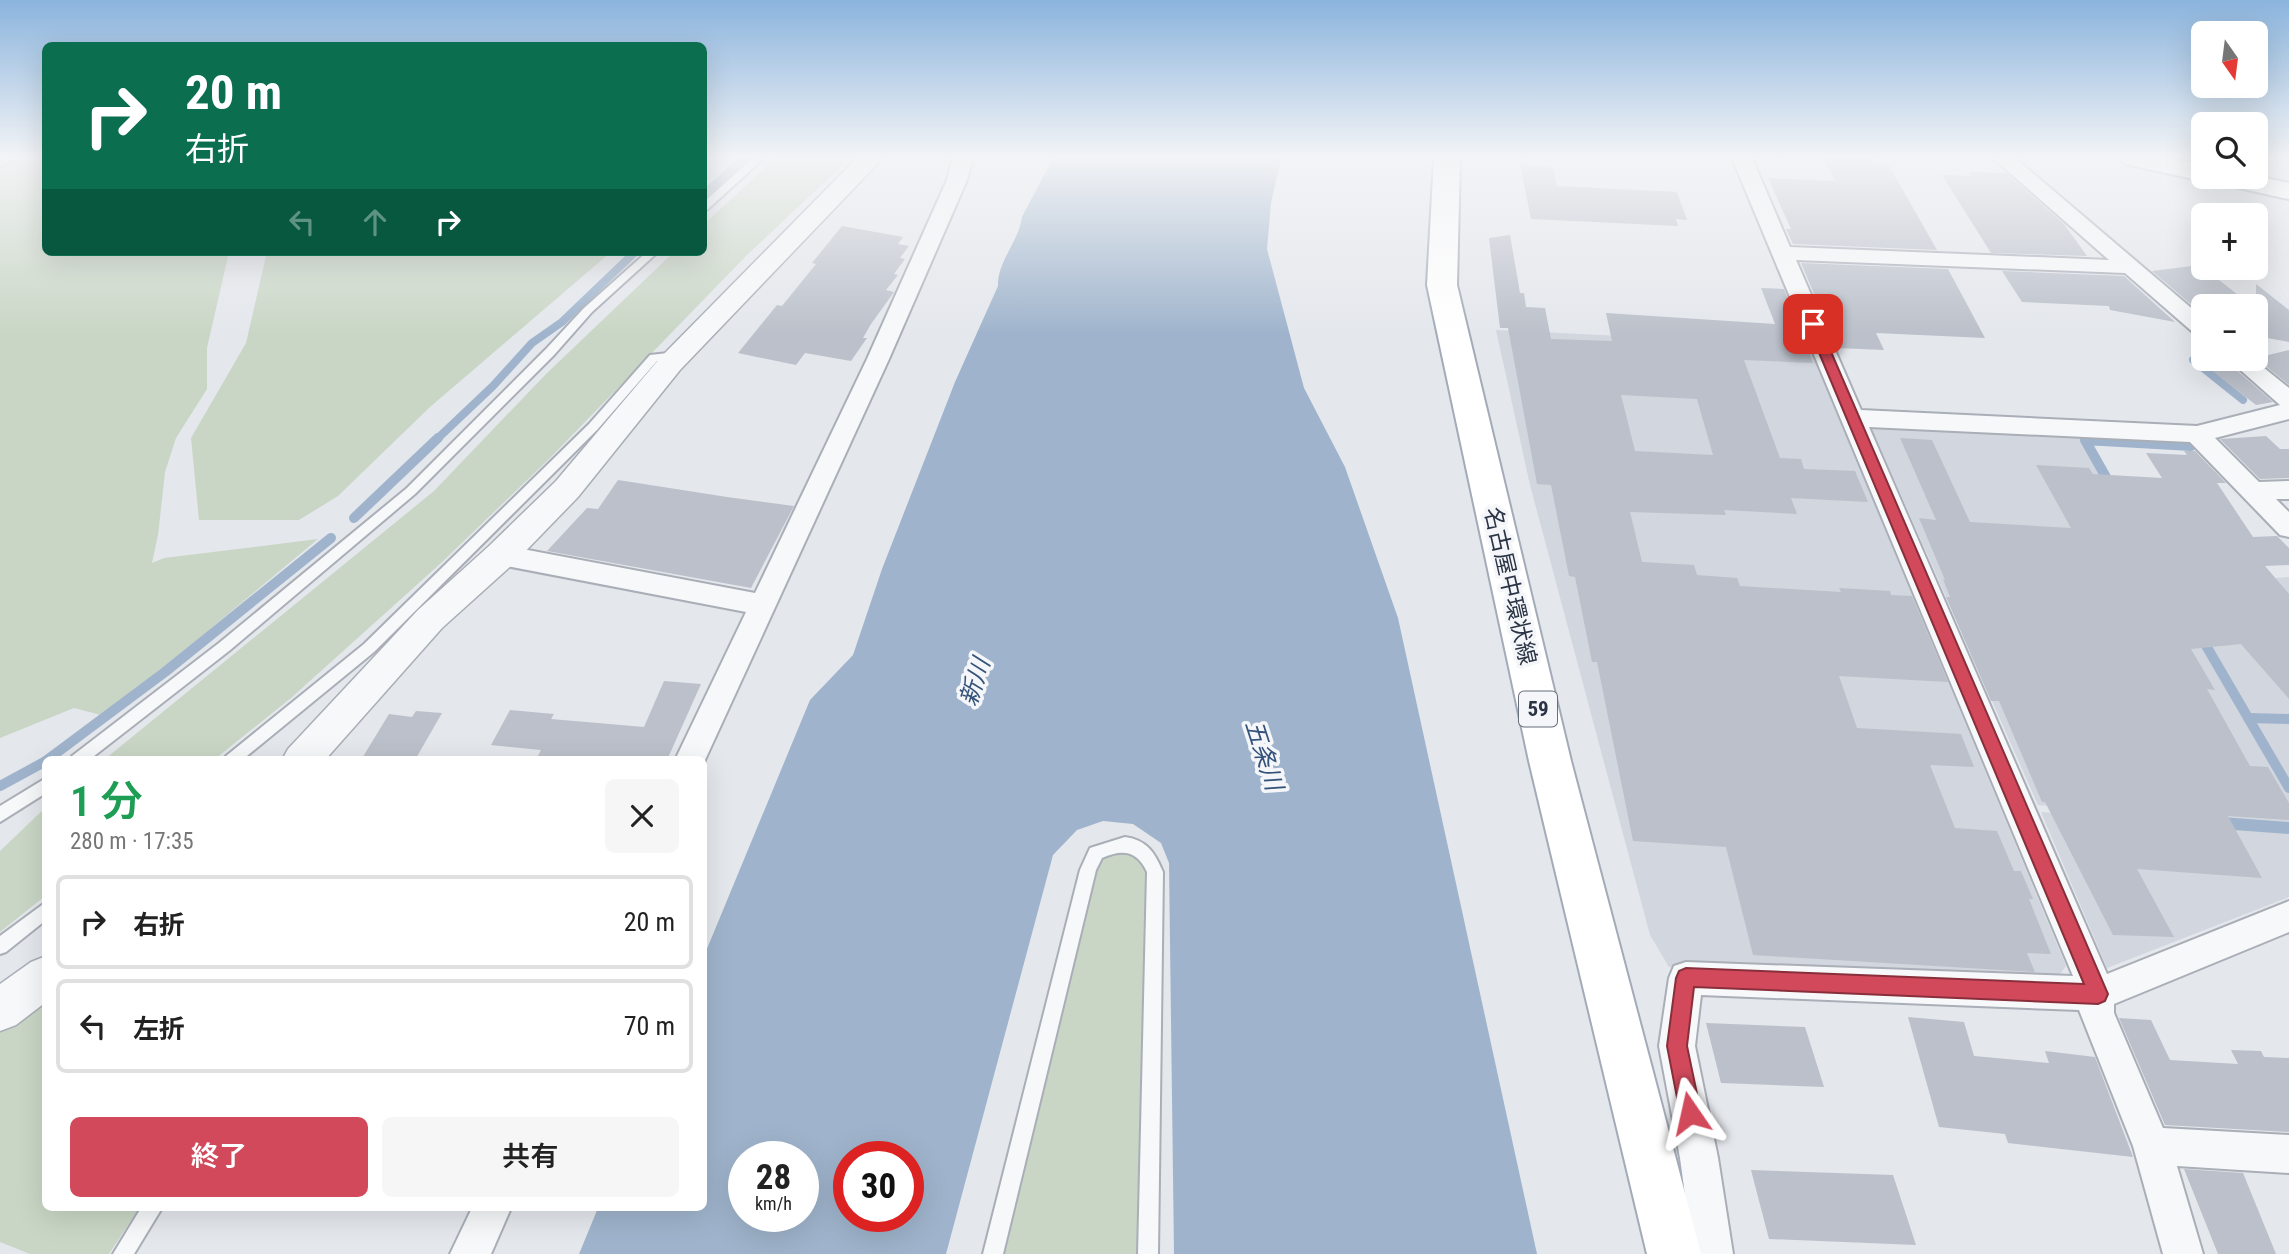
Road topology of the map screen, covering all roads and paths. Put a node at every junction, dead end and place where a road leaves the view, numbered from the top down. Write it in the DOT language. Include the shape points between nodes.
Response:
graph roads {
  1 [pos="814,217"];
  2 [pos="941,217"];
  3 [pos="1445,217"];
  4 [pos="1767,217"];
  5 [pos="2071,217"];
  6 [pos="1783,253"];
  7 [pos="649,256"];
  8 [pos="2129,267"];
  9 [pos="2191,319"];
  10 [pos="678,355"];
  11 [pos="2254,371"];
  12 [pos="2289,400"];
  13 [pos="2289,411"];
  14 [pos="1854,418"];
  15 [pos="2197,433"];
  16 [pos="2289,489"];
  17 [pos="2253,491"];
  18 [pos="2289,528"];
  19 [pos="501,555"];
  20 [pos="763,605"];
  21 [pos="82,756"];
  22 [pos="235,756"];
  23 [pos="305,756"];
  24 [pos="692,756"];
  25 [pos="42,786"];
  26 [pos="0,815"];
  27 [pos="42,912"];
  28 [pos="2289,916"];
  29 [pos="0,946"];
  30 [pos="42,979"];
  31 [pos="2098,994"];
  32 [pos="0,1010"];
  33 [pos="2152,1146"];
  34 [pos="2289,1154"];
  35 [pos="150,1211"];
  36 [pos="491,1211"];
  37 [pos="123,1254"];
  38 [pos="470,1254"];
  39 [pos="993,1254"];
  40 [pos="1148,1254"];
  41 [pos="1674,1254"];
  42 [pos="1713,1254"];
  43 [pos="2183,1254"];
  1 -- 10 [label="street"];
  2 -- 20 [label="street"];
  3 -- 41 [label="main road, 名古屋中環状線 / 59" via="1442,285 1550,761"];
  4 -- 6 [label="street"];
  5 -- 8 [label="street"];
  6 -- 8 [label="street"];
  6 -- 14 [label="street"];
  7 -- 21 [label="lane" via="588,310 411,491 224,647"];
  8 -- 9 [label="street"];
  10 -- 19 [label="street" via="567,489"];
  10 -- 22 [label="lane" via="654,358 593,427 369,648"];
  11 -- 12 [label="street"];
  13 -- 15 [label="street"];
  14 -- 15 [label="street"];
  14 -- 31 [label="street"];
  15 -- 17 [label="street"];
  16 -- 17 [label="street"];
  17 -- 18 [label="street"];
  19 -- 20 [label="street"];
  19 -- 23 [label="street" via="430,620"];
  20 -- 24 [label="street"];
  25 -- 26 [label="lane"];
  27 -- 29 [label="lane"];
  28 -- 31 [label="street"];
  30 -- 32 [label="street"];
  31 -- 33 [label="street" via="2095,1013"];
  31 -- 42 [label="street" via="1686,978 1677,1046"];
  33 -- 34 [label="street"];
  33 -- 43 [label="street"];
  35 -- 37 [label="lane"];
  36 -- 38 [label="street"];
  39 -- 40 [label="lane" via="1088,870 1096,853 1123,844 1149,855 1155,872"];
}
